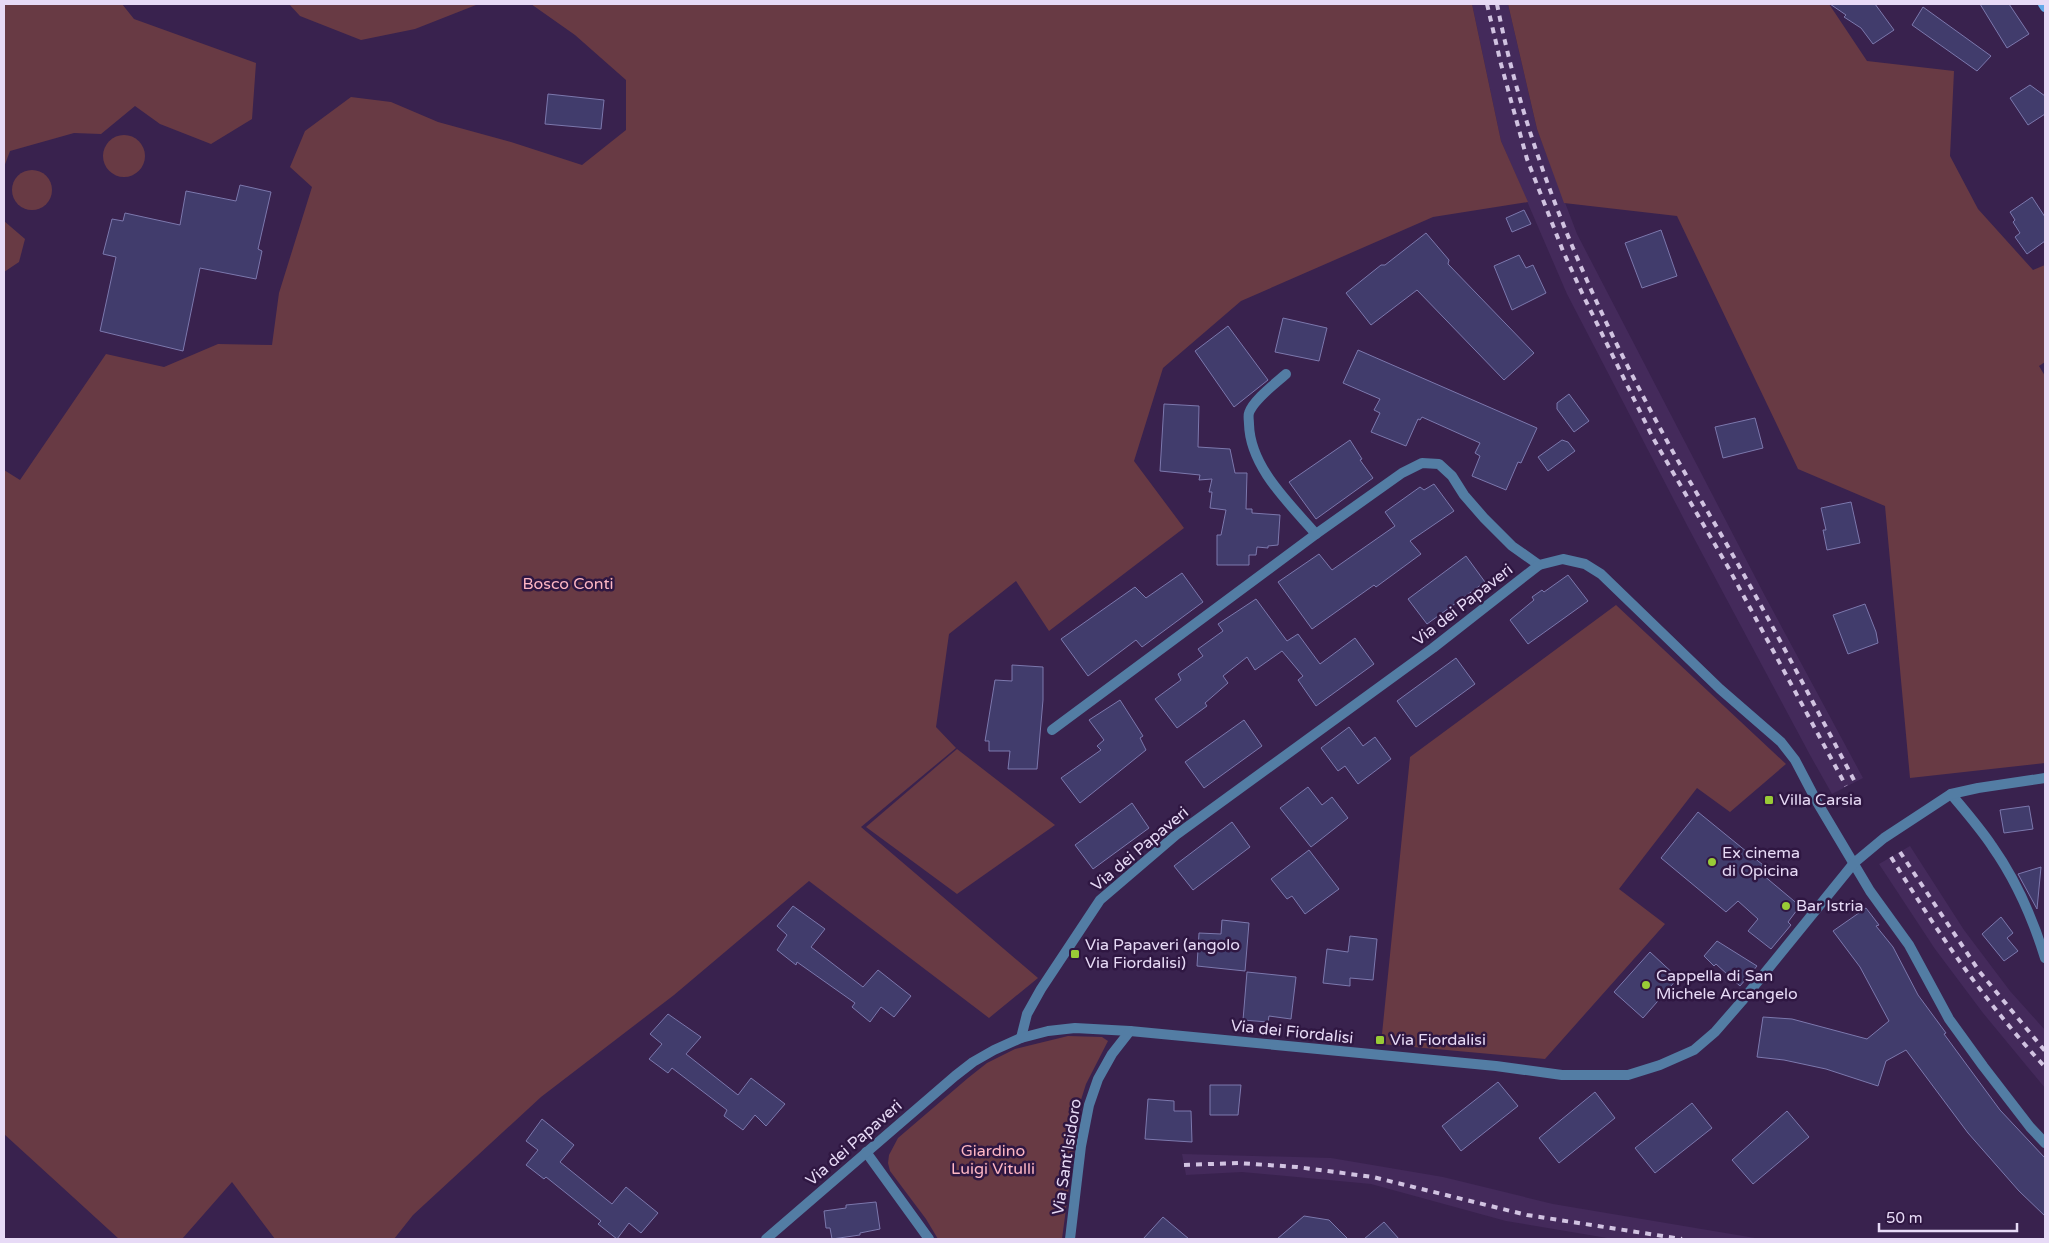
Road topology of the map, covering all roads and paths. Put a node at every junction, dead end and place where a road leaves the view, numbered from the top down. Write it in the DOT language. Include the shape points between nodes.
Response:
graph roads {
  1 [pos="1286,374"];
  2 [pos="1316,534"];
  3 [pos="1539,565"];
  4 [pos="1052,730"];
  5 [pos="2045,778"];
  6 [pos="1951,794"];
  7 [pos="1854,862"];
  8 [pos="2045,958"];
  9 [pos="1130,1031"];
  10 [pos="1021,1038"];
  11 [pos="2045,1143"];
  12 [pos="866,1152"];
  13 [pos="766,1239"];
  14 [pos="929,1239"];
  15 [pos="1070,1239"];
  1 -- 2 [label="street" via="1265,391 1249,413 1249,436 1254,454 1272,481"];
  2 -- 3 [label="street, Via dei Papaveri" via="1402,473 1422,462 1439,464 1484,518 1512,546"];
  2 -- 4 [label="street, Via dei Papaveri"];
  3 -- 7 [label="street, Via dei Papaveri" via="1563,559 1585,564 1601,574 1720,689 1781,742 1795,760"];
  3 -- 10 [label="street, Via dei Papaveri" via="1433,648 1176,835 1100,900 1041,989 1027,1014"];
  5 -- 6 [label="street, Via dei Fiordalisi"];
  6 -- 7 [label="street, Via dei Fiordalisi"];
  6 -- 8 [label="street" via="2009,871 2039,936"];
  7 -- 9 [label="street, Via dei Fiordalisi" via="1714,1032 1694,1050 1628,1075 1562,1075"];
  7 -- 11 [label="street, Via dei Papaveri" via="1870,891 1909,944 1949,1019"];
  9 -- 10 [label="street, Via dei Fiordalisi" via="1074,1028"];
  9 -- 15 [label="street, Via Sant'Isidoro" via="1098,1079 1089,1105"];
  10 -- 12 [label="street, Via dei Papaveri" via="973,1062"];
  12 -- 13 [label="street, Via dei Papaveri"];
  12 -- 14 [label="street"];
}
